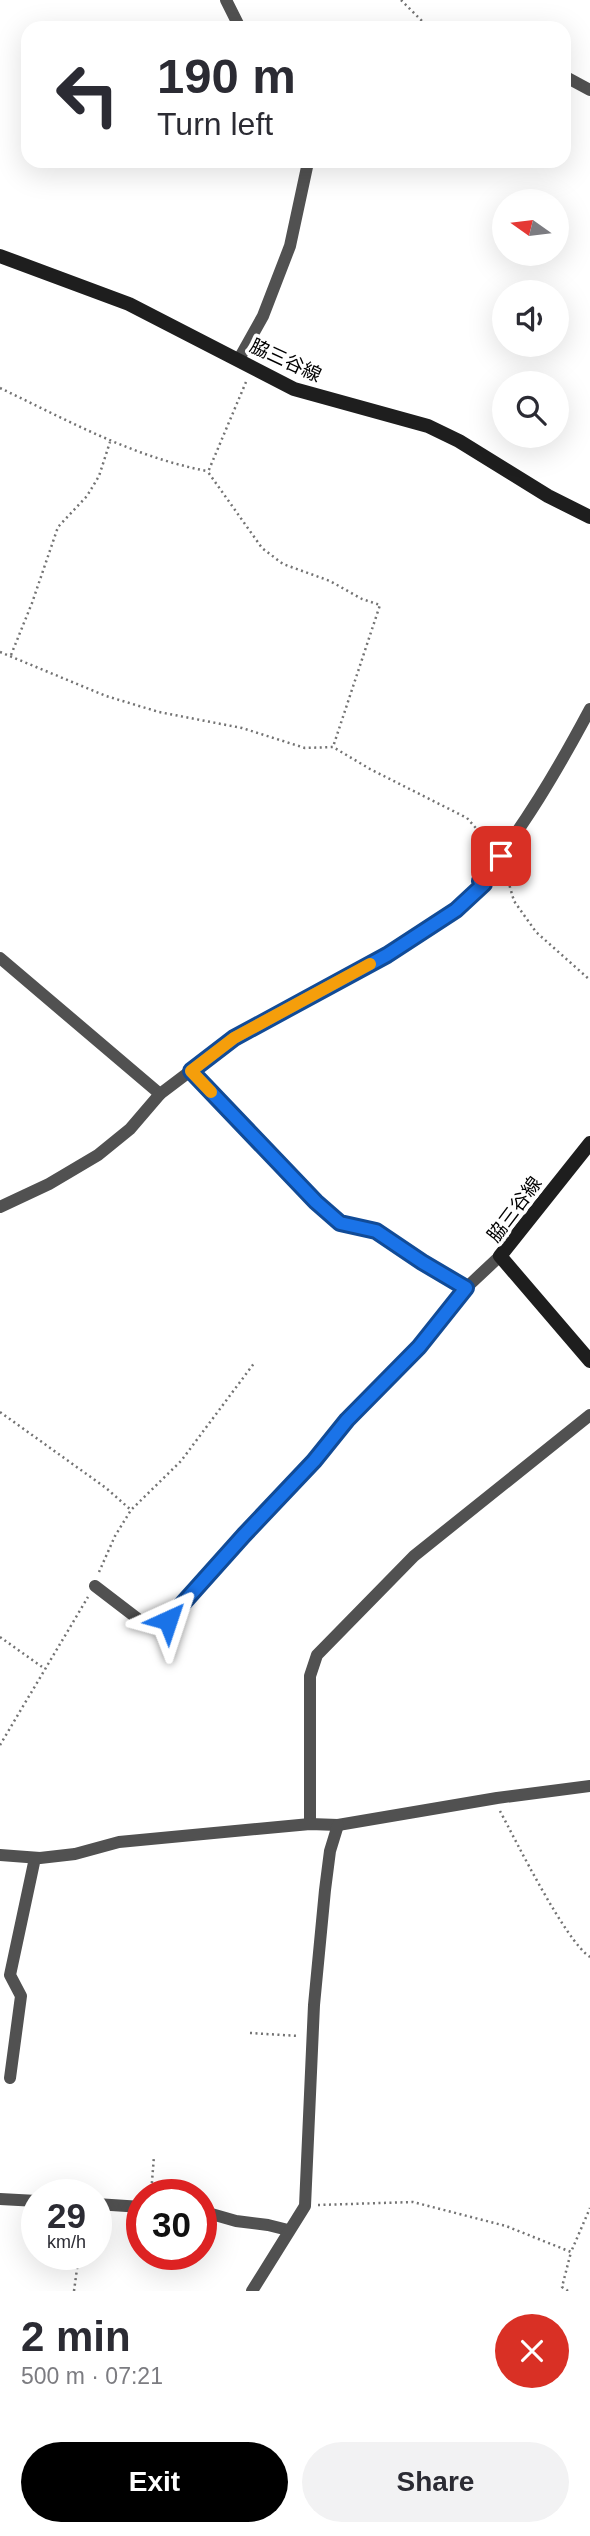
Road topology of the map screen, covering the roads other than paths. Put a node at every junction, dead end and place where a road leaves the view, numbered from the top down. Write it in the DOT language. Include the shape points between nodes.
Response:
graph roads {
  1 [pos="226,0"];
  2 [pos="236,21"];
  3 [pos="571,80"];
  4 [pos="590,90"];
  5 [pos="306,168"];
  6 [pos="0,256"];
  7 [pos="239,359"];
  8 [pos="590,517"];
  9 [pos="590,709"];
  10 [pos="0,958"];
  11 [pos="191,1071"];
  12 [pos="160,1094"];
  13 [pos="590,1143"];
  14 [pos="0,1207"];
  15 [pos="500,1256"];
  16 [pos="466,1288"];
  17 [pos="590,1361"];
  18 [pos="590,1415"];
  19 [pos="95,1586"];
  20 [pos="590,1786"];
  21 [pos="310,1824"];
  22 [pos="338,1825"];
  23 [pos="0,1854"];
  24 [pos="35,1858"];
  25 [pos="10,2078"];
  26 [pos="0,2199"];
  27 [pos="21,2200"];
  28 [pos="217,2216"];
  29 [pos="288,2231"];
  30 [pos="252,2291"];
  1 -- 2 [label="street"];
  3 -- 4 [label="street"];
  5 -- 7 [label="street" via="290,246 263,316"];
  6 -- 7 [label="main road, 脇三谷線" via="129,304"];
  7 -- 8 [label="main road, 脇三谷線" via="294,389 428,426"];
  9 -- 11 [label="street" via="526,819 480,881 484,884 456,910 387,955 234,1038"];
  10 -- 12 [label="street"];
  11 -- 12 [label="street"];
  11 -- 16 [label="street" via="340,1223 376,1231"];
  12 -- 14 [label="street" via="130,1129 98,1155"];
  13 -- 15 [label="main road, 脇三谷線"];
  15 -- 16 [label="street"];
  15 -- 17 [label="main road, 脇三谷線"];
  16 -- 19 [label="street" via="419,1347 347,1420 168,1620 154,1626 142,1622"];
  18 -- 21 [label="street" via="414,1556 317,1655 310,1676"];
  20 -- 22 [label="street"];
  21 -- 22 [label="street"];
  21 -- 24 [label="street" via="120,1842"];
  22 -- 29 [label="street" via="325,1890 304,2206"];
  23 -- 24 [label="street"];
  24 -- 25 [label="street" via="10,1975 21,1996"];
  26 -- 27 [label="street"];
  28 -- 29 [label="street"];
  29 -- 30 [label="street"];
}
